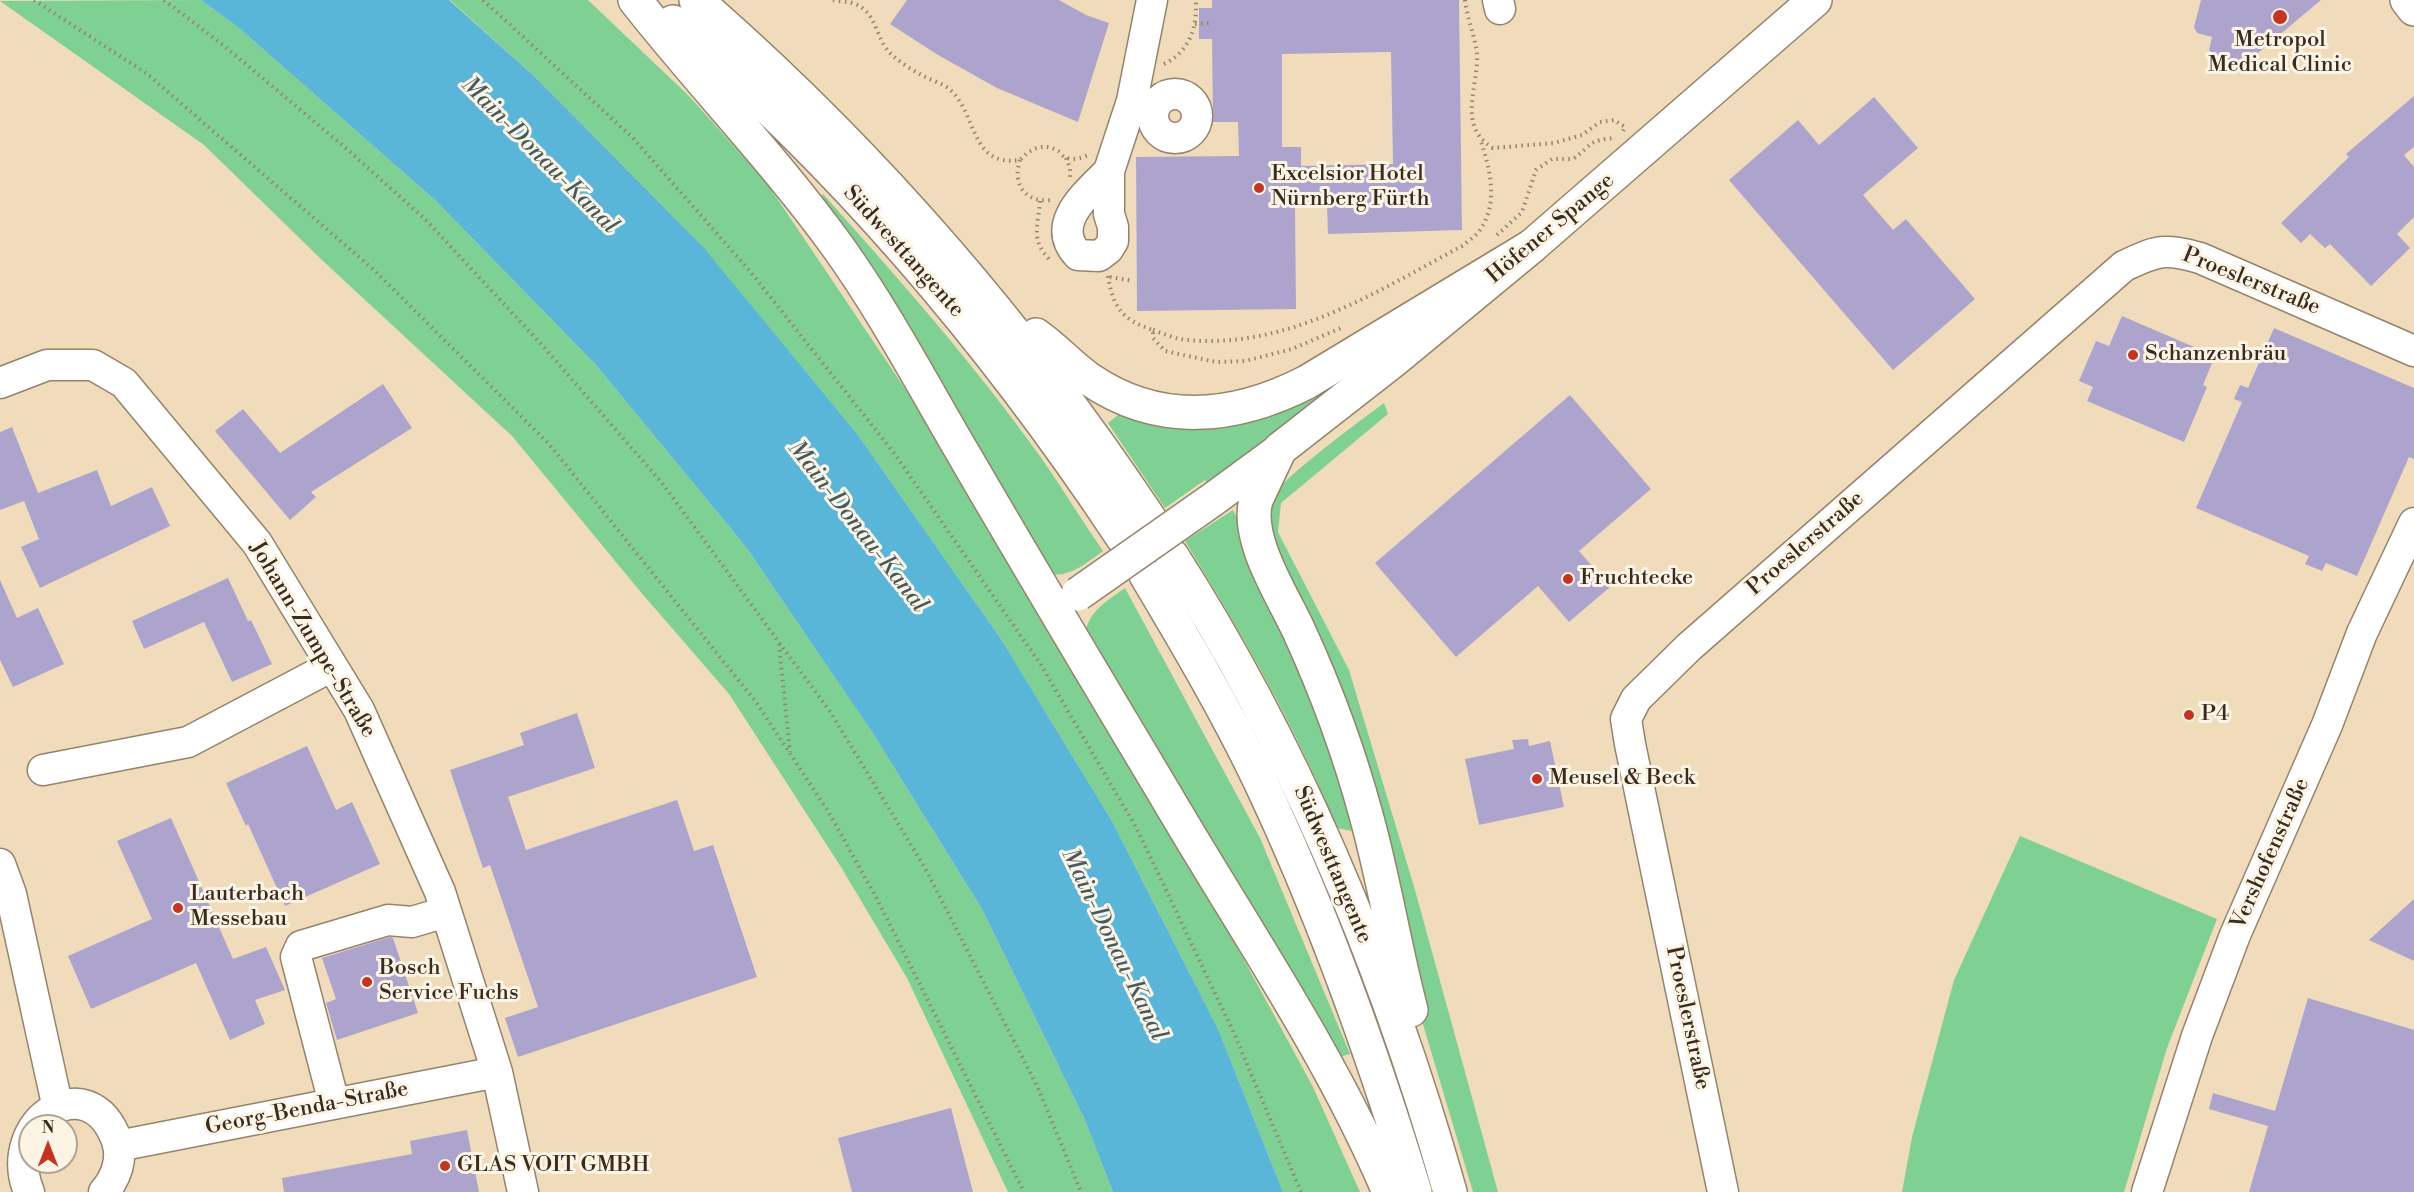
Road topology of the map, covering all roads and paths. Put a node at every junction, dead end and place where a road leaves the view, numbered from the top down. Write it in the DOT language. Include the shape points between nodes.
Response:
graph roads {
  1 [pos="34,0"];
  2 [pos="164,0"];
  3 [pos="483,0"];
  4 [pos="635,0"];
  5 [pos="646,0"];
  6 [pos="696,0"];
  7 [pos="833,0"];
  8 [pos="1152,0"];
  9 [pos="1196,0"];
  10 [pos="1465,0"];
  11 [pos="1815,0"];
  12 [pos="2407,0"];
  13 [pos="2414,9"];
  14 [pos="1212,23"];
  15 [pos="1195,24"];
  16 [pos="1138,72"];
  17 [pos="1479,136"];
  18 [pos="1020,160"];
  19 [pos="1100,161"];
  20 [pos="1490,240"];
  21 [pos="1036,241"];
  22 [pos="1532,246"];
  23 [pos="1108,249"];
  24 [pos="999,310"];
  25 [pos="1345,326"];
  26 [pos="1153,330"];
  27 [pos="2414,351"];
  28 [pos="0,383"];
  29 [pos="1280,449"];
  30 [pos="1149,518"];
  31 [pos="2414,523"];
  32 [pos="1123,538"];
  33 [pos="1172,556"];
  34 [pos="1146,575"];
  35 [pos="1066,602"];
  36 [pos="779,643"];
  37 [pos="332,666"];
  38 [pos="790,754"];
  39 [pos="43,770"];
  40 [pos="1,866"];
  41 [pos="446,912"];
  42 [pos="497,1072"];
  43 [pos="334,1103"];
  44 [pos="57,1104"];
  45 [pos="1425,1109"];
  46 [pos="118,1146"];
  47 [pos="7,1166"];
  48 [pos="29,1192"];
  49 [pos="104,1192"];
  50 [pos="523,1192"];
  51 [pos="1024,1192"];
  52 [pos="1081,1192"];
  53 [pos="1301,1192"];
  54 [pos="1389,1192"];
  55 [pos="1415,1192"];
  56 [pos="1450,1192"];
  57 [pos="1723,1192"];
  58 [pos="2147,1192"];
  1 -- 38 [label="path" via="146,73 374,270 533,428 727,665"];
  2 -- 36 [label="path" via="232,52 426,220 662,483"];
  3 -- 53 [label="path" via="632,137 749,270 894,453 1041,665 1137,829 1233,1031"];
  4 -- 35 [label="main road" via="759,146 839,249"];
  5 -- 32 [label="main road, Südwesttangente" via="779,119 902,248 1001,366"];
  6 -- 24 [label="main road, Südwesttangente" via="782,77 867,162"];
  7 -- 18 [label="path" via="854,3 867,10 885,48 906,65 948,88 989,156 1003,162"];
  8 -- 16 [label="street"];
  9 -- 15 [label="path"];
  10 -- 17 [label="path" via="1477,56 1472,91 1473,123"];
  11 -- 22 [label="main road, Höfener Spange"];
  12 -- 13 [label="main road"];
  14 -- 15 [label="path"];
  15 -- 16 [label="path" via="1188,44 1175,59"];
  16 -- 19 [label="street" via="1143,105"];
  17 -- 20 [label="path" via="1493,148 1504,148 1554,143 1582,135 1600,122 1614,120 1625,127 1618,138 1588,144 1573,159 1552,159 1536,170 1522,212"];
  17 -- 26 [label="path" via="1491,179 1491,207 1480,230 1462,246 1325,316 1277,332 1211,340 1178,339"];
  18 -- 19 [label="path" via="1037,147 1047,147 1066,158 1087,156"];
  18 -- 21 [label="path" via="1017,182 1030,198 1040,201"];
  19 -- 23 [label="street" via="1113,227 1113,241"];
  19 -- 23 [label="street" via="1071,214 1067,230 1068,241 1078,255 1099,256"];
  22 -- 24 [label="main road" via="1290,391 1251,406 1213,413 1161,410 1116,395"];
  22 -- 29 [label="main road, Höfener Spange"];
  23 -- 26 [label="path" via="1112,299 1136,324"];
  24 -- 30 [label="main road, Südwesttangente"];
  25 -- 26 [label="path" via="1270,356 1225,362 1165,351 1153,338"];
  27 -- 57 [label="street, Proeslerstraße" via="2200,258 2173,250 2149,254 2124,266 1698,639 1636,699 1626,719 1630,744"];
  28 -- 37 [label="street, Johann-Zumpe-Straße" via="47,365 93,365 124,383 257,543"];
  29 -- 35 [label="main road, Höfener Spange, bridge"];
  29 -- 45 [label="main road" via="1253,508 1254,527 1262,553 1317,672 1356,782 1414,1023"];
  31 -- 58 [label="street, Vershofenstraße" via="2362,633 2327,725 2235,935 2197,1036"];
  33 -- 45 [label="main road, Südwesttangente" via="1242,675 1304,798 1375,967"];
  34 -- 55 [label="main road, Südwesttangente" via="1212,688 1292,851 1360,1022"];
  35 -- 54 [label="main road" via="1357,1122"];
  36 -- 38 [label="path"];
  36 -- 52 [label="path" via="831,713 925,868 1038,1088"];
  37 -- 39 [label="street" via="188,742"];
  37 -- 41 [label="street, Johann-Zumpe-Straße" via="359,710"];
  38 -- 51 [label="path" via="828,811 877,899"];
  40 -- 44 [label="street" via="11,894"];
  41 -- 42 [label="street, Johann-Zumpe-Straße"];
  41 -- 43 [label="street" via="412,922 388,920 301,946 296,957"];
  42 -- 43 [label="street, Georg-Benda-Straße"];
  42 -- 50 [label="street, Johann-Zumpe-Straße"];
  43 -- 46 [label="street, Georg-Benda-Straße"];
  44 -- 46 [label="street" via="74,1103 103,1117"];
  44 -- 47 [label="street" via="28,1119"];
  45 -- 56 [label="main road, Südwesttangente"];
  46 -- 49 [label="street" via="117,1170"];
  47 -- 48 [label="street"];
}
